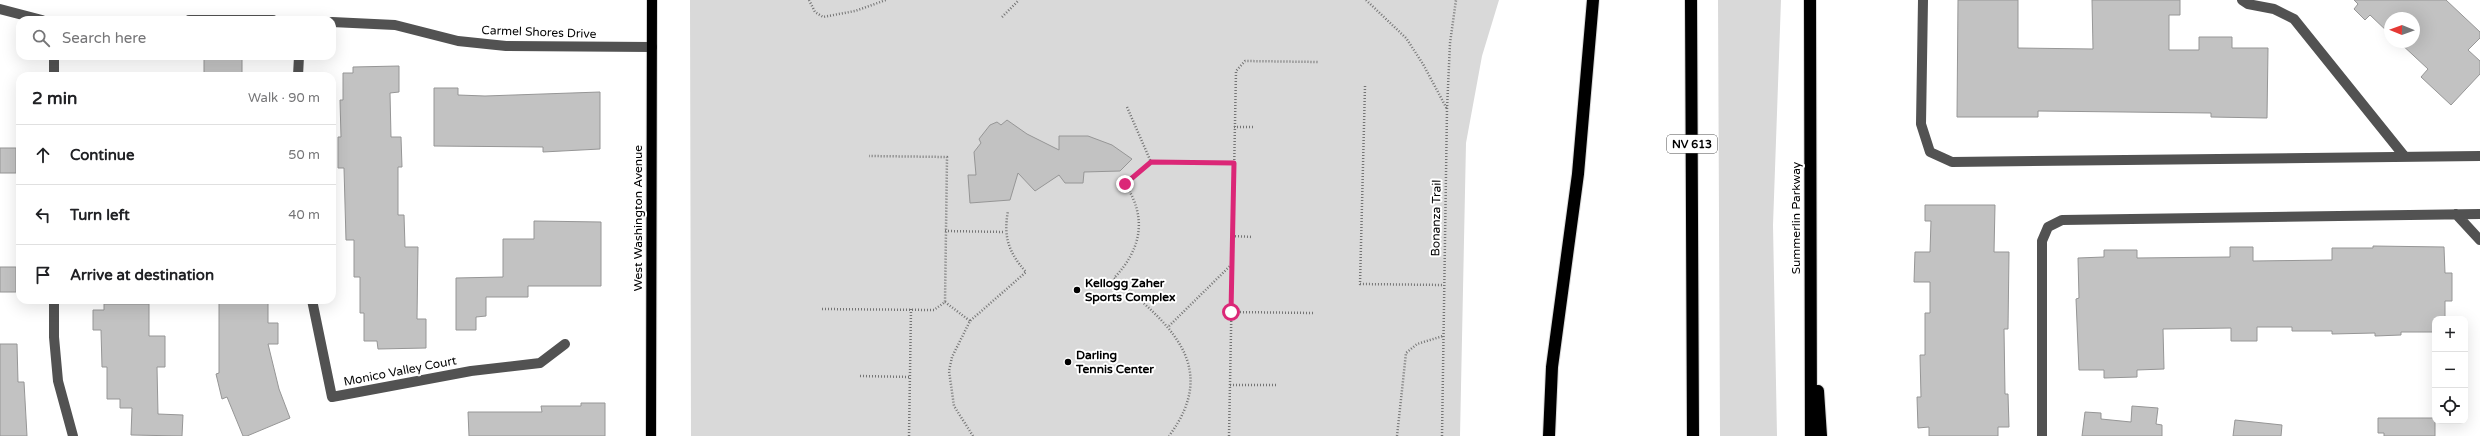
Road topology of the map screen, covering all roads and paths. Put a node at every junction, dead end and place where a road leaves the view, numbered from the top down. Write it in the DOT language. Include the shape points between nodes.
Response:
graph roads {
  1 [pos="652,0"];
  2 [pos="809,0"];
  3 [pos="886,0"];
  4 [pos="1019,0"];
  5 [pos="1366,0"];
  6 [pos="1456,0"];
  7 [pos="1593,0"];
  8 [pos="1691,0"];
  9 [pos="1810,0"];
  10 [pos="1923,0"];
  11 [pos="2242,0"];
  12 [pos="0,9"];
  13 [pos="27,16"];
  14 [pos="1002,17"];
  15 [pos="336,22"];
  16 [pos="652,47"];
  17 [pos="54,60"];
  18 [pos="299,60"];
  19 [pos="1319,62"];
  20 [pos="54,72"];
  21 [pos="298,72"];
  22 [pos="1364,86"];
  23 [pos="1128,107"];
  24 [pos="1447,109"];
  25 [pos="1234,127"];
  26 [pos="1255,127"];
  27 [pos="869,156"];
  28 [pos="2480,156"];
  29 [pos="2405,157"];
  30 [pos="1151,162"];
  31 [pos="1234,163"];
  32 [pos="1008,211"];
  33 [pos="2456,214"];
  34 [pos="2480,214"];
  35 [pos="945,232"];
  36 [pos="1005,232"];
  37 [pos="1232,236"];
  38 [pos="1253,236"];
  39 [pos="2480,240"];
  40 [pos="1232,264"];
  41 [pos="1444,285"];
  42 [pos="1810,299"];
  43 [pos="944,302"];
  44 [pos="54,304"];
  45 [pos="313,304"];
  46 [pos="822,309"];
  47 [pos="911,310"];
  48 [pos="1231,312"];
  49 [pos="1314,313"];
  50 [pos="970,321"];
  51 [pos="1169,326"];
  52 [pos="1443,336"];
  53 [pos="565,344"];
  54 [pos="860,376"];
  55 [pos="910,377"];
  56 [pos="1230,385"];
  57 [pos="1278,385"];
  58 [pos="72,436"];
  59 [pos="651,436"];
  60 [pos="909,436"];
  61 [pos="973,436"];
  62 [pos="1168,436"];
  63 [pos="1229,436"];
  64 [pos="1397,436"];
  65 [pos="1442,436"];
  66 [pos="1549,436"];
  67 [pos="1693,436"];
  68 [pos="1811,436"];
  69 [pos="1821,436"];
  70 [pos="2042,436"];
  1 -- 16 [label="main road, West Washington Avenue"];
  2 -- 3 [label="path" via="814,12 823,17 848,13"];
  4 -- 14 [label="path"];
  5 -- 24 [label="path" via="1406,38"];
  6 -- 24 [label="path, Bonanza Trail" via="1450,43"];
  7 -- 66 [label="highway" via="1578,174 1552,367"];
  8 -- 67 [label="highway, NV 613"];
  9 -- 42 [label="highway, Summerlin Parkway"];
  10 -- 29 [label="street" via="1921,124 1930,152 1952,162"];
  11 -- 29 [label="street" via="2248,4 2274,8 2294,19"];
  12 -- 13 [label="street"];
  15 -- 16 [label="street, Carmel Shores Drive" via="395,25 458,41 506,46"];
  16 -- 59 [label="main road, West Washington Avenue"];
  17 -- 20 [label="street"];
  18 -- 21 [label="street"];
  19 -- 25 [label="path" via="1245,61 1240,64 1236,71"];
  22 -- 41 [label="path" via="1360,284"];
  23 -- 30 [label="path"];
  24 -- 41 [label="path, Bonanza Trail"];
  25 -- 26 [label="path"];
  25 -- 31 [label="path"];
  27 -- 35 [label="path" via="947,157"];
  28 -- 29 [label="street"];
  30 -- 31 [label="path"];
  30 -- 51 [label="path" via="1125,184 1135,205 1139,226 1135,252 1114,278"];
  31 -- 37 [label="path"];
  32 -- 36 [label="path"];
  33 -- 34 [label="street"];
  33 -- 39 [label="street"];
  33 -- 70 [label="street" via="2062,220 2048,227 2042,241"];
  35 -- 36 [label="path"];
  35 -- 43 [label="path"];
  36 -- 50 [label="path" via="1010,250 1026,272"];
  37 -- 38 [label="path"];
  37 -- 40 [label="path"];
  40 -- 48 [label="path"];
  40 -- 51 [label="path"];
  41 -- 52 [label="path, Bonanza Trail"];
  42 -- 68 [label="highway, Summerlin Parkway"];
  42 -- 69 [label="highway"];
  43 -- 47 [label="path" via="934,310"];
  43 -- 50 [label="path"];
  44 -- 58 [label="street" via="58,381"];
  45 -- 53 [label="street, Monico Valley Court" via="332,397 470,371 540,363"];
  46 -- 47 [label="path"];
  47 -- 55 [label="path"];
  48 -- 49 [label="path"];
  48 -- 56 [label="path"];
  50 -- 61 [label="path" via="952,357 949,371 954,406"];
  51 -- 62 [label="path" via="1185,353 1191,382 1182,415"];
  52 -- 64 [label="path" via="1416,344 1406,353"];
  52 -- 65 [label="path, Bonanza Trail"];
  54 -- 55 [label="path"];
  55 -- 60 [label="path"];
  56 -- 57 [label="path"];
  56 -- 63 [label="path"];
}
